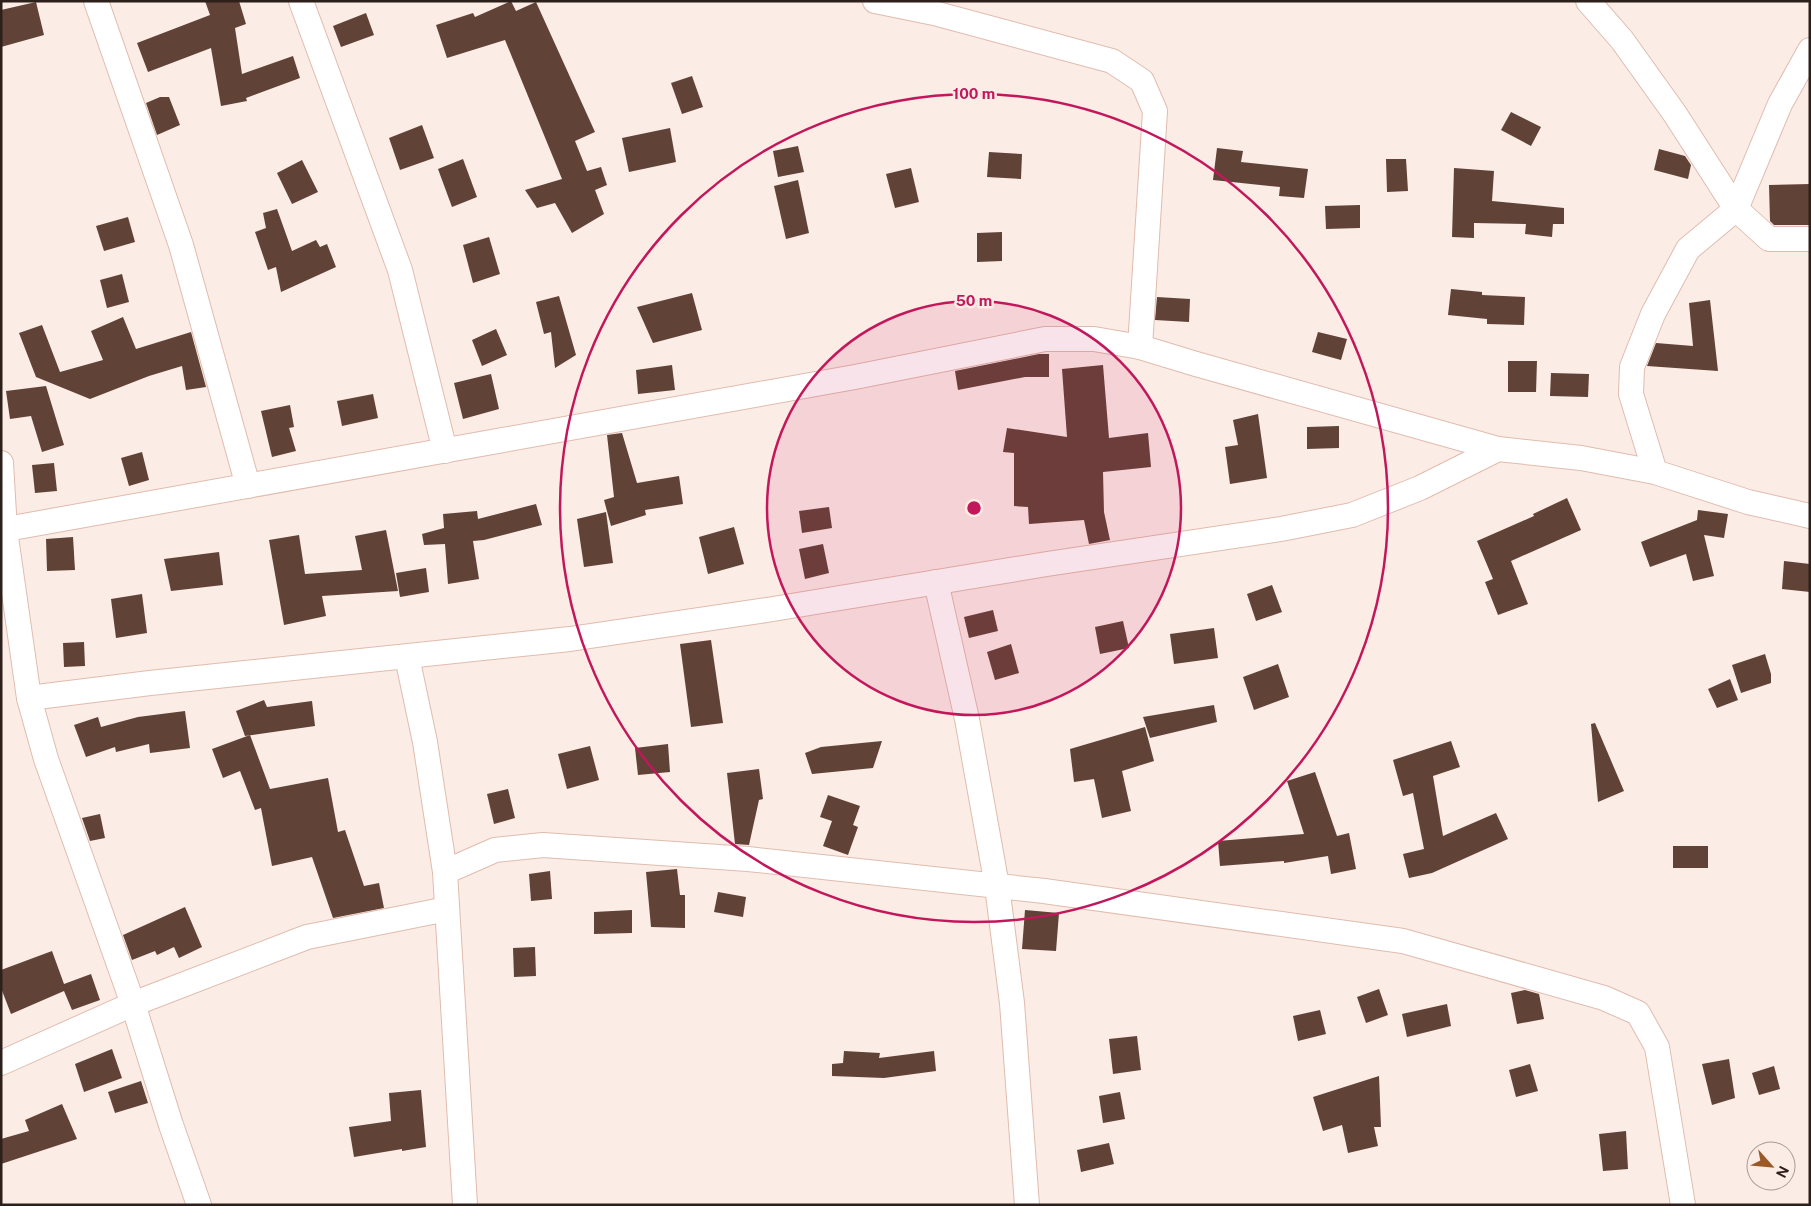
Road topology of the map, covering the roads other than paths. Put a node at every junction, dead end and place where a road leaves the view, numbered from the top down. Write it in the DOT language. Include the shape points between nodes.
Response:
graph roads {
  1 [pos="96,1"];
  2 [pos="301,1"];
  3 [pos="875,1"];
  4 [pos="1588,1"];
  5 [pos="1810,50"];
  6 [pos="1736,208"];
  7 [pos="1810,239"];
  8 [pos="1140,347"];
  9 [pos="1498,449"];
  10 [pos="444,451"];
  11 [pos="1,463"];
  12 [pos="1655,472"];
  13 [pos="248,486"];
  14 [pos="1810,516"];
  15 [pos="3,530"];
  16 [pos="936,582"];
  17 [pos="407,657"];
  18 [pos="30,698"];
  19 [pos="445,872"];
  20 [pos="997,886"];
  21 [pos="447,910"];
  22 [pos="133,1004"];
  23 [pos="1,1063"];
  24 [pos="199,1205"];
  25 [pos="465,1205"];
  26 [pos="1027,1205"];
  27 [pos="1682,1205"];
  1 -- 13 [label="street" via="181,246"];
  2 -- 10 [label="street" via="400,270"];
  3 -- 8 [label="street" via="934,12 1112,61 1142,81 1155,111"];
  4 -- 6 [label="street" via="1622,40 1675,114"];
  5 -- 6 [label="street" via="1780,104"];
  6 -- 7 [label="street" via="1769,239"];
  6 -- 12 [label="street" via="1688,249 1653,314 1632,367 1631,394"];
  8 -- 9 [label="street"];
  8 -- 10 [label="street" via="1094,339 1045,339 855,377"];
  9 -- 12 [label="street" via="1581,458"];
  9 -- 16 [label="street" via="1420,488 1352,515 1281,529"];
  10 -- 13 [label="street"];
  11 -- 15 [label="street"];
  12 -- 14 [label="street" via="1748,502"];
  13 -- 15 [label="street"];
  15 -- 18 [label="street"];
  16 -- 17 [label="street" via="570,639"];
  16 -- 20 [label="street" via="967,718"];
  17 -- 18 [label="street"];
  17 -- 19 [label="street" via="425,742"];
  18 -- 22 [label="street" via="46,759"];
  19 -- 20 [label="street" via="495,850 543,844 748,859"];
  19 -- 21 [label="street"];
  20 -- 26 [label="street" via="1012,1004"];
  20 -- 27 [label="street" via="1403,941 1604,998 1638,1013 1657,1047"];
  21 -- 22 [label="street" via="307,937"];
  21 -- 25 [label="street"];
  22 -- 23 [label="street"];
  22 -- 24 [label="street"];
}
